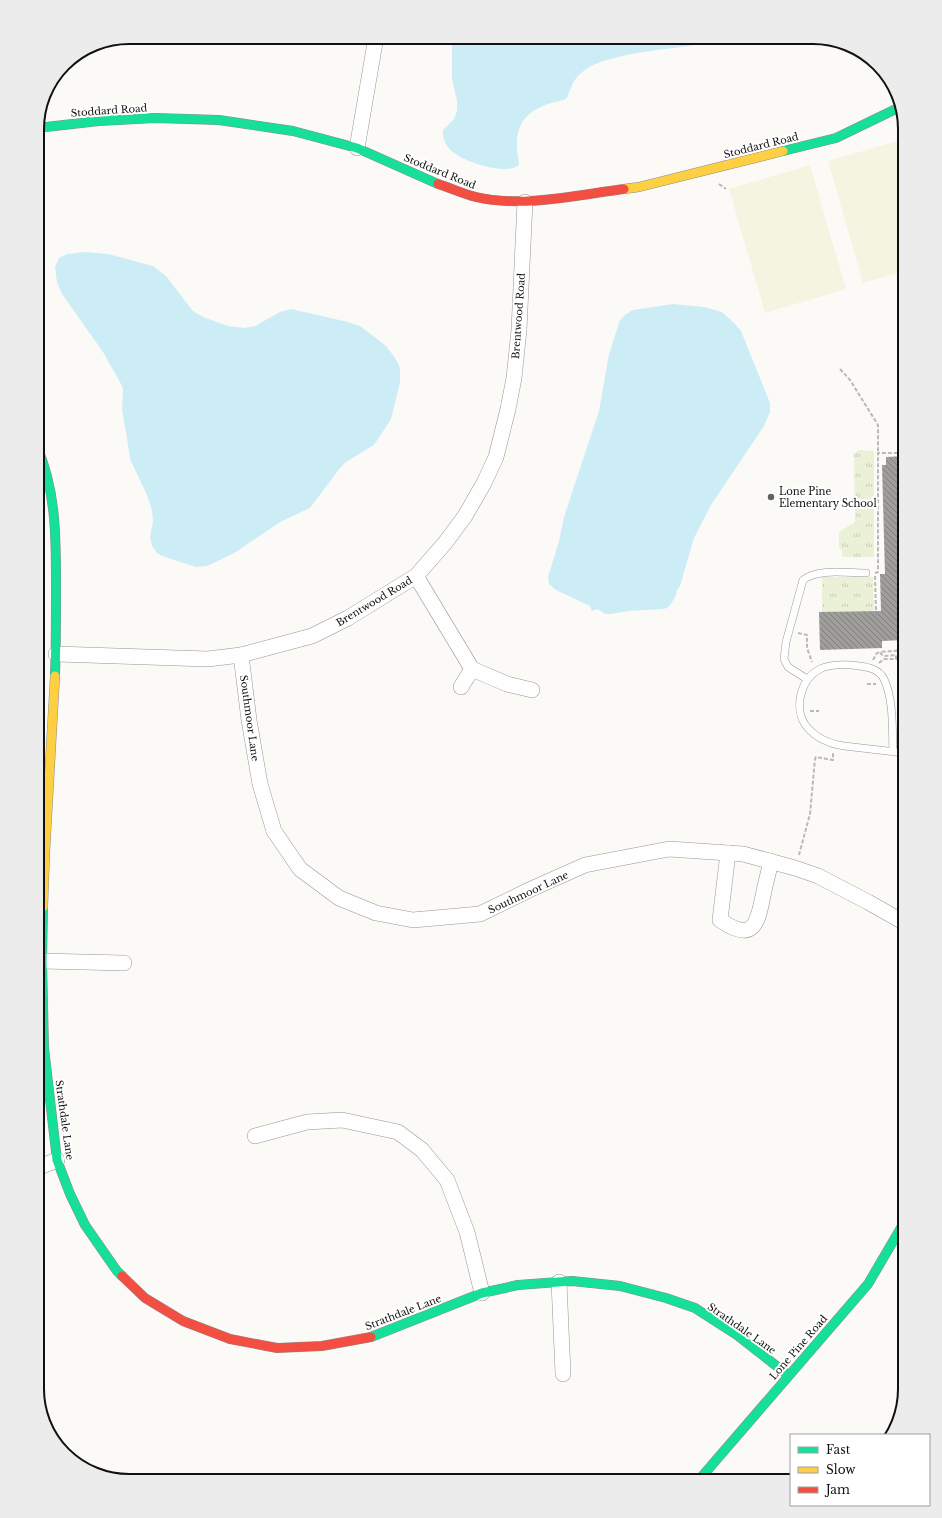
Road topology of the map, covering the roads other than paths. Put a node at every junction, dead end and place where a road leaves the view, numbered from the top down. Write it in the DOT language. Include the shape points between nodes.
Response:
graph roads {
  1 [pos="375,44"];
  2 [pos="895,109"];
  3 [pos="44,127"];
  4 [pos="357,148"];
  5 [pos="525,202"];
  6 [pos="44,466"];
  7 [pos="866,573"];
  8 [pos="416,576"];
  9 [pos="56,654"];
  10 [pos="241,655"];
  11 [pos="472,669"];
  12 [pos="807,679"];
  13 [pos="461,687"];
  14 [pos="532,690"];
  15 [pos="893,752"];
  16 [pos="898,752"];
  17 [pos="44,768"];
  18 [pos="728,853"];
  19 [pos="771,861"];
  20 [pos="898,919"];
  21 [pos="44,961"];
  22 [pos="124,963"];
  23 [pos="44,1048"];
  24 [pos="255,1136"];
  25 [pos="58,1160"];
  26 [pos="44,1165"];
  27 [pos="898,1233"];
  28 [pos="559,1282"];
  29 [pos="482,1293"];
  30 [pos="563,1374"];
  31 [pos="788,1375"];
  32 [pos="704,1474"];
  1 -- 4 [label="street"];
  2 -- 5 [label="street, Stoddard Road" via="836,138 639,187"];
  3 -- 4 [label="street, Stoddard Road" via="155,118 219,120 293,131"];
  4 -- 5 [label="street, Stoddard Road" via="434,182 476,197"];
  5 -- 8 [label="street, Brentwood Road" via="514,378 496,457 465,516"];
  6 -- 9 [label="street, Strathdale Lane" via="56,533"];
  7 -- 12 [label="lane" via="818,573 803,580 784,659 788,667"];
  8 -- 10 [label="street, Brentwood Road" via="348,618 312,636"];
  8 -- 11 [label="street"];
  9 -- 10 [label="street, Brentwood Road" via="208,659"];
  9 -- 17 [label="street, Strathdale Lane"];
  10 -- 18 [label="street, Southmoor Lane" via="260,784 274,831 300,869 339,898 376,913 413,920 480,914 585,866 669,849"];
  11 -- 13 [label="street"];
  11 -- 14 [label="street" via="507,684"];
  12 -- 15 [label="lane" via="801,692 801,713 806,726 814,735 834,744"];
  12 -- 15 [label="lane" via="827,666 855,665 875,669 884,678 889,698"];
  15 -- 16 [label="lane"];
  18 -- 19 [label="street, Southmoor Lane"];
  18 -- 19 [label="street" via="720,920 741,930 755,925"];
  19 -- 20 [label="street, Southmoor Lane" via="818,876"];
  21 -- 22 [label="street"];
  23 -- 25 [label="street, Strathdale Lane"];
  24 -- 29 [label="street" via="307,1122 342,1120 398,1132 422,1150 447,1180 467,1232"];
  25 -- 26 [label="street"];
  25 -- 29 [label="street, Strathdale Lane" via="70,1194 85,1224 117,1271 145,1298 182,1321 230,1339 277,1348 322,1346 367,1338"];
  27 -- 31 [label="street, Lone Pine Road" via="868,1284"];
  28 -- 29 [label="street, Strathdale Lane" via="518,1285"];
  28 -- 30 [label="street"];
  28 -- 31 [label="street, Strathdale Lane" via="620,1286 695,1308 737,1335"];
  31 -- 32 [label="street, Lone Pine Road"];
}
